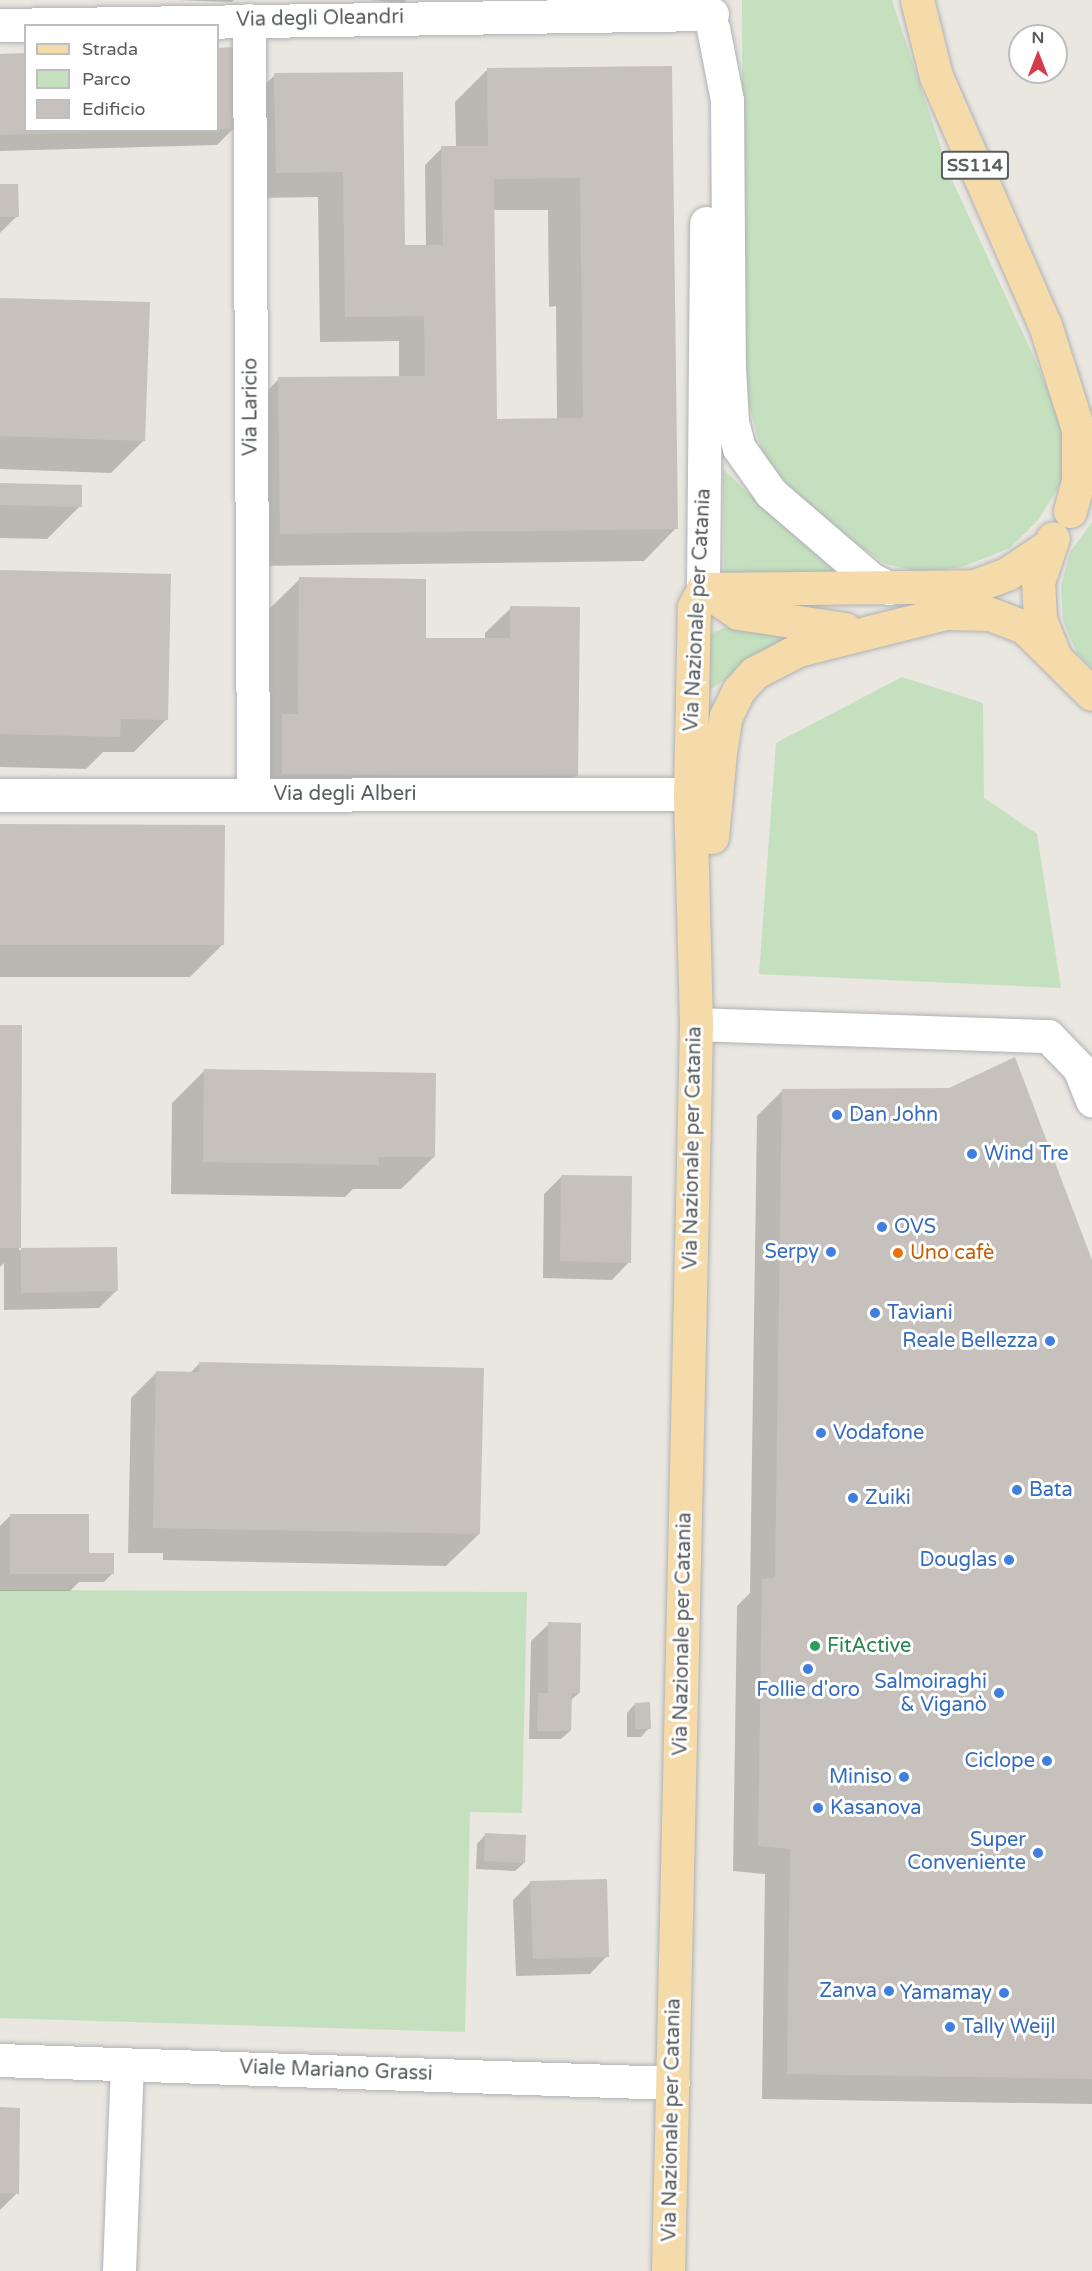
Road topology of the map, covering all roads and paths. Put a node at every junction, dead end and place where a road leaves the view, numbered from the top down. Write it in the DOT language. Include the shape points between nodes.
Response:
graph roads {
  1 [pos="35,0"];
  2 [pos="917,0"];
  3 [pos="463,8"];
  4 [pos="371,9"];
  5 [pos="712,14"];
  6 [pos="249,20"];
  7 [pos="34,24"];
  8 [pos="77,24"];
  9 [pos="0,25"];
  10 [pos="24,25"];
  11 [pos="1045,325"];
  12 [pos="1092,400"];
  13 [pos="1081,502"];
  14 [pos="1047,547"];
  15 [pos="889,588"];
  16 [pos="703,589"];
  17 [pos="864,631"];
  18 [pos="1054,653"];
  19 [pos="1092,694"];
  20 [pos="253,794"];
  21 [pos="702,794"];
  22 [pos="0,795"];
  23 [pos="696,1024"];
  24 [pos="1092,1101"];
  25 [pos="0,2061"];
  26 [pos="127,2065"];
  27 [pos="673,2083"];
  28 [pos="119,2271"];
  29 [pos="668,2271"];
  1 -- 7 [label="street"];
  2 -- 11 [label="main road, SS114" via="936,76"];
  3 -- 4 [label="street, Via degli Oleandri"];
  3 -- 5 [label="street, Via degli Oleandri"];
  4 -- 6 [label="street, Via degli Oleandri"];
  5 -- 15 [label="street" via="728,100 729,368 732,422 739,448 771,493 871,579"];
  5 -- 16 [label="street, Via Nazionale per Catania" via="707,86"];
  6 -- 8 [label="street, Via degli Oleandri"];
  6 -- 20 [label="street, Via Laricio"];
  9 -- 10 [label="street, Via degli Oleandri"];
  11 -- 12 [label="main road"];
  11 -- 13 [label="main road" via="1078,429"];
  13 -- 14 [label="main road"];
  14 -- 15 [label="main road" via="1006,574 975,586"];
  14 -- 18 [label="main road" via="1038,582 1040,619"];
  15 -- 16 [label="main road"];
  16 -- 17 [label="main road" via="738,613"];
  16 -- 21 [label="main road, Via Nazionale per Catania" via="694,607"];
  17 -- 18 [label="main road" via="945,613 990,614 1024,627"];
  17 -- 21 [label="main road" via="798,650 754,673 738,691 726,716"];
  18 -- 19 [label="main road" via="1067,673"];
  20 -- 21 [label="street, Via degli Alberi"];
  20 -- 22 [label="street, Via degli Alberi"];
  21 -- 23 [label="main road, Via Nazionale per Catania"];
  23 -- 24 [label="street" via="1048,1036 1079,1068"];
  23 -- 27 [label="main road, Via Nazionale per Catania"];
  25 -- 26 [label="street, Viale Mariano Grassi"];
  26 -- 27 [label="street, Viale Mariano Grassi"];
  26 -- 28 [label="street"];
  27 -- 29 [label="main road, Via Nazionale per Catania"];
}
